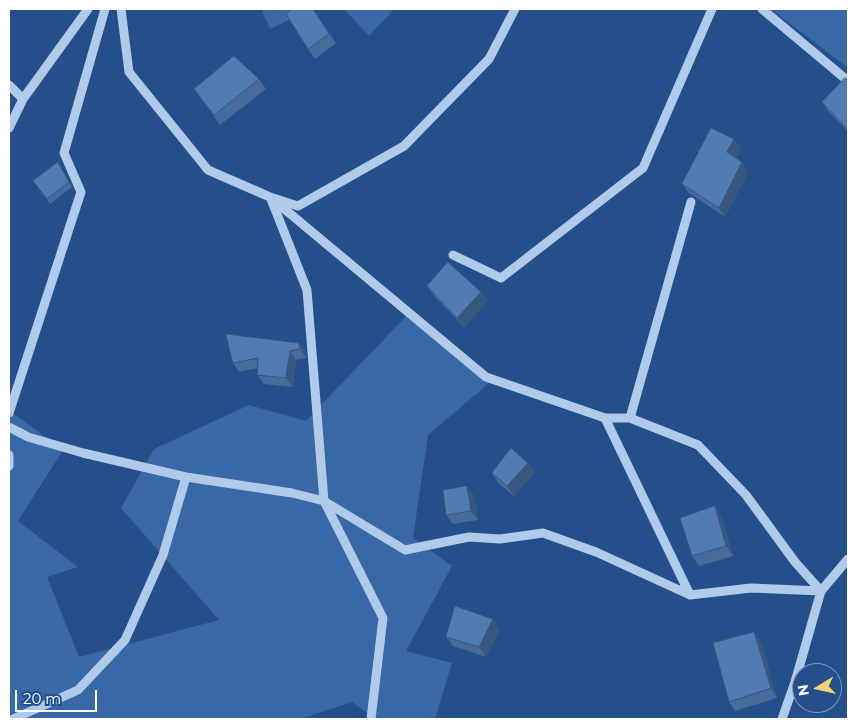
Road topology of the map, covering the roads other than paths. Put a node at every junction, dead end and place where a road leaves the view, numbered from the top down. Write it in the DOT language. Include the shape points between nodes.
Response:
graph roads {
  1 [pos="88,9"];
  2 [pos="105,9"];
  3 [pos="121,9"];
  4 [pos="515,9"];
  5 [pos="712,9"];
  6 [pos="762,9"];
  7 [pos="848,81"];
  8 [pos="9,85"];
  9 [pos="23,99"];
  10 [pos="9,128"];
  11 [pos="270,197"];
  12 [pos="691,202"];
  13 [pos="453,255"];
  14 [pos="9,413"];
  15 [pos="606,418"];
  16 [pos="630,418"];
  17 [pos="9,427"];
  18 [pos="9,455"];
  19 [pos="9,466"];
  20 [pos="186,478"];
  21 [pos="324,501"];
  22 [pos="848,559"];
  23 [pos="821,591"];
  24 [pos="690,595"];
  25 [pos="13,719"];
  26 [pos="371,719"];
  27 [pos="782,719"];
  1 -- 9 [label="street"];
  2 -- 14 [label="street" via="64,154 81,192"];
  3 -- 11 [label="street" via="129,72 208,170"];
  4 -- 11 [label="street" via="489,59 404,146 298,206"];
  5 -- 13 [label="street" via="643,168 501,278"];
  6 -- 7 [label="street"];
  8 -- 9 [label="street"];
  9 -- 10 [label="street"];
  11 -- 15 [label="street" via="486,376"];
  11 -- 21 [label="street" via="307,290"];
  12 -- 16 [label="street"];
  15 -- 16 [label="street"];
  15 -- 24 [label="street"];
  16 -- 23 [label="street" via="698,445 746,495 795,562"];
  17 -- 20 [label="street" via="28,437 83,453"];
  18 -- 19 [label="street"];
  20 -- 21 [label="street" via="292,493"];
  20 -- 25 [label="street" via="163,555 124,640 78,690"];
  21 -- 24 [label="street" via="405,550 469,538 543,533 596,552"];
  21 -- 26 [label="street" via="383,618"];
  22 -- 23 [label="street"];
  23 -- 24 [label="street" via="751,588"];
  23 -- 27 [label="street"];
}
